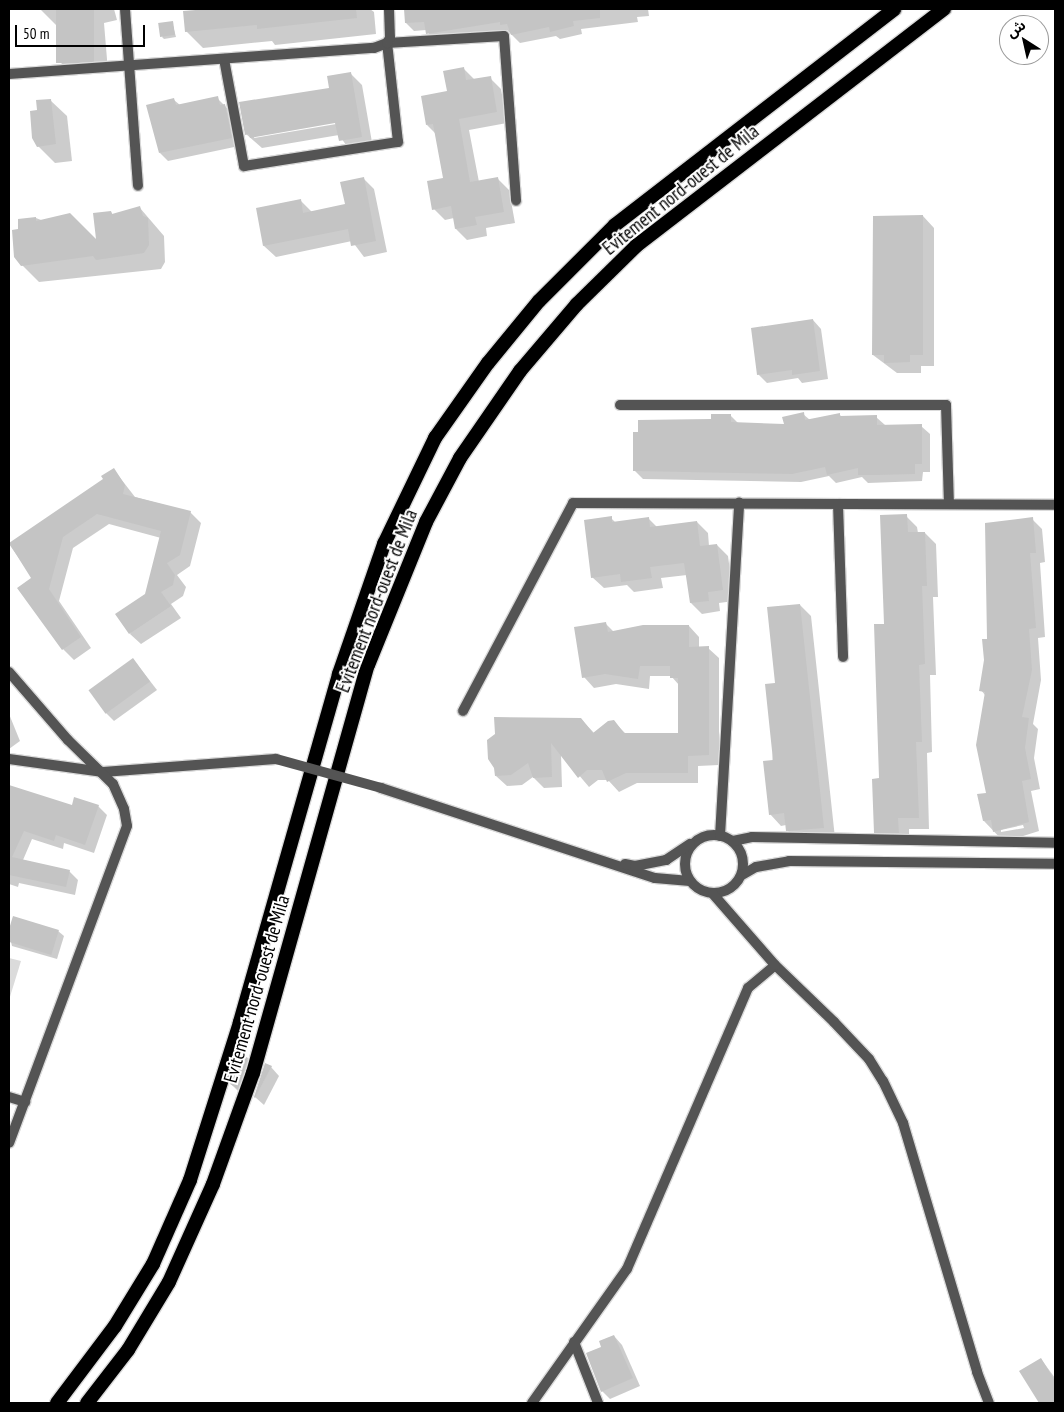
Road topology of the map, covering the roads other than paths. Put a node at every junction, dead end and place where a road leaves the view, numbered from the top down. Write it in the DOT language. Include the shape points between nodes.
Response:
graph roads {
  1 [pos="125,9"];
  2 [pos="389,9"];
  3 [pos="894,9"];
  4 [pos="944,9"];
  5 [pos="387,43"];
  6 [pos="224,59"];
  7 [pos="128,65"];
  8 [pos="9,74"];
  9 [pos="138,186"];
  10 [pos="516,201"];
  11 [pos="620,405"];
  12 [pos="739,504"];
  13 [pos="838,504"];
  14 [pos="949,504"];
  15 [pos="1055,505"];
  16 [pos="843,657"];
  17 [pos="9,672"];
  18 [pos="463,711"];
  19 [pos="9,759"];
  20 [pos="103,772"];
  21 [pos="720,836"];
  22 [pos="697,840"];
  23 [pos="732,841"];
  24 [pos="1055,843"];
  25 [pos="598,858"];
  26 [pos="1055,864"];
  27 [pos="742,875"];
  28 [pos="690,881"];
  29 [pos="713,894"];
  30 [pos="775,964"];
  31 [pos="9,1097"];
  32 [pos="25,1102"];
  33 [pos="9,1143"];
  34 [pos="574,1342"];
  35 [pos="57,1403"];
  36 [pos="88,1403"];
  37 [pos="532,1403"];
  38 [pos="598,1403"];
  39 [pos="989,1403"];
  1 -- 7 [label="street"];
  2 -- 5 [label="street" via="390,38"];
  3 -- 35 [label="highway" via="616,224 539,301 488,362 435,438 384,544 339,674 240,1022 190,1180 152,1264 115,1326"];
  4 -- 36 [label="highway, Evitement nord-ouest de Mila" via="636,246 577,304 520,371 460,458 426,522 368,665 253,1073 213,1184 169,1282 128,1350"];
  5 -- 6 [label="street" via="374,48"];
  5 -- 6 [label="street" via="398,142 244,166"];
  5 -- 10 [label="street" via="504,36"];
  6 -- 7 [label="street"];
  7 -- 8 [label="street"];
  7 -- 9 [label="street"];
  11 -- 14 [label="street" via="946,405"];
  12 -- 13 [label="street"];
  12 -- 18 [label="street" via="573,503"];
  12 -- 21 [label="street"];
  13 -- 14 [label="street"];
  13 -- 16 [label="street"];
  14 -- 15 [label="street"];
  17 -- 20 [label="street" via="68,740"];
  19 -- 20 [label="street"];
  20 -- 25 [label="street, bridge" via="276,759 381,788"];
  20 -- 32 [label="street" via="119,796 127,826"];
  21 -- 22 [label="street" via="715,834"];
  21 -- 23 [label="street"];
  22 -- 25 [label="street" via="666,860 635,866"];
  22 -- 28 [label="street" via="686,854 685,873"];
  23 -- 24 [label="street" via="752,837"];
  23 -- 27 [label="street" via="743,856"];
  25 -- 28 [label="street" via="655,878"];
  26 -- 27 [label="street" via="789,861 756,867"];
  27 -- 29 [label="street" via="730,889"];
  28 -- 29 [label="street" via="695,888"];
  29 -- 30 [label="street"];
  30 -- 34 [label="street" via="748,988 627,1269"];
  30 -- 39 [label="street" via="868,1059 903,1122"];
  31 -- 32 [label="street"];
  32 -- 33 [label="street"];
  34 -- 37 [label="street"];
  34 -- 38 [label="street"];
}
